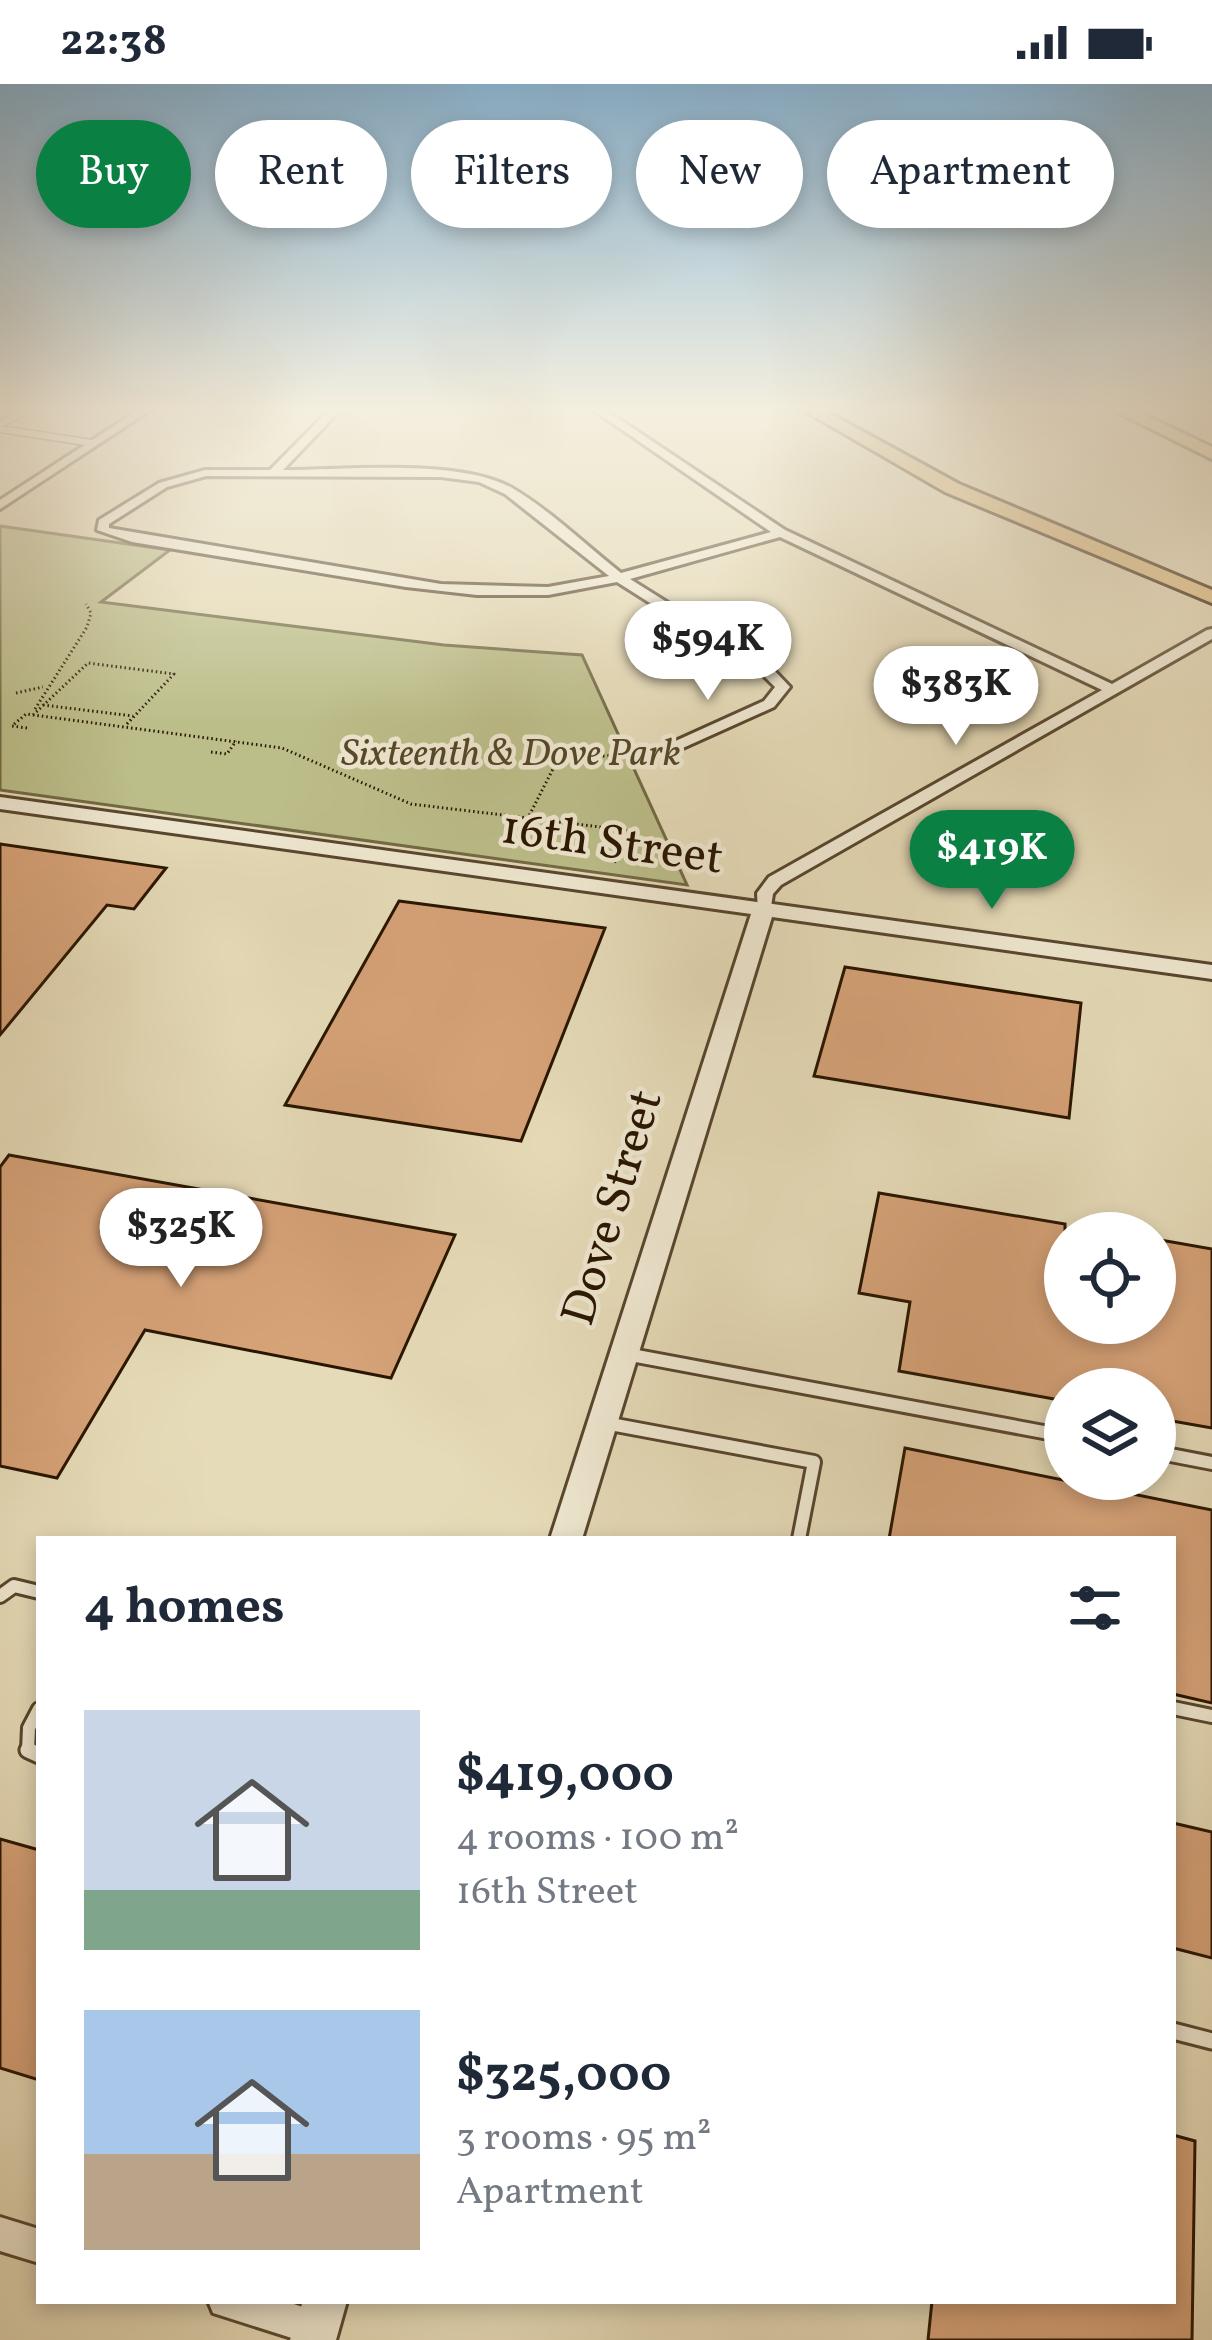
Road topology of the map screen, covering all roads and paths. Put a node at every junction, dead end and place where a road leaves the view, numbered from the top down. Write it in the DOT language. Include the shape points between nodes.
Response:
graph roads {
  1 [pos="118,512"];
  2 [pos="537,512"];
  3 [pos="750,512"];
  4 [pos="1010,512"];
  5 [pos="781,533"];
  6 [pos="620,578"];
  7 [pos="1212,597"];
  8 [pos="86,604"];
  9 [pos="1212,633"];
  10 [pos="43,687"];
  11 [pos="1110,688"];
  12 [pos="16,693"];
  13 [pos="43,705"];
  14 [pos="33,715"];
  15 [pos="134,716"];
  16 [pos="124,726"];
  17 [pos="27,728"];
  18 [pos="236,741"];
  19 [pos="665,751"];
  20 [pos="212,752"];
  21 [pos="0,803"];
  22 [pos="528,818"];
  23 [pos="613,865"];
  24 [pos="764,909"];
  25 [pos="1212,972"];
  26 [pos="625,1353"];
  27 [pos="603,1423"];
  28 [pos="1044,1432"];
  29 [pos="1176,1456"];
  30 [pos="1212,1463"];
  31 [pos="574,1536"];
  32 [pos="800,1536"];
  33 [pos="36,1591"];
  34 [pos="0,1596"];
  35 [pos="1176,1709"];
  36 [pos="36,1715"];
  37 [pos="1212,1716"];
  38 [pos="36,1754"];
  39 [pos="1176,2032"];
  40 [pos="1212,2041"];
  41 [pos="0,2234"];
  42 [pos="36,2245"];
  43 [pos="238,2304"];
  44 [pos="318,2323"];
  1 -- 6 [label="street" via="103,530 463,592 547,592"];
  2 -- 6 [label="street"];
  3 -- 5 [label="street"];
  4 -- 7 [label="main road"];
  5 -- 6 [label="street"];
  5 -- 11 [label="street"];
  6 -- 19 [label="street" via="783,687 770,704"];
  8 -- 10 [label="path" via="87,633"];
  9 -- 11 [label="street"];
  10 -- 12 [label="path"];
  10 -- 14 [label="path"];
  11 -- 24 [label="street" via="775,881"];
  13 -- 14 [label="path"];
  13 -- 15 [label="path"];
  13 -- 15 [label="path" via="88,663 174,674"];
  14 -- 16 [label="path"];
  14 -- 17 [label="path" via="12,726"];
  15 -- 16 [label="path"];
  16 -- 18 [label="path"];
  18 -- 20 [label="path" via="227,754"];
  18 -- 22 [label="path" via="282,748 411,804"];
  19 -- 22 [label="path" via="558,759"];
  21 -- 24 [label="street, 16th Street"];
  22 -- 23 [label="path" via="632,831"];
  24 -- 25 [label="street, 16th Street"];
  24 -- 26 [label="street, Dove Street"];
  26 -- 27 [label="street, Dove Street"];
  26 -- 28 [label="lane"];
  27 -- 31 [label="street, Dove Street"];
  27 -- 32 [label="lane" via="814,1462"];
  29 -- 30 [label="lane"];
  33 -- 34 [label="lane" via="14,1586"];
  35 -- 37 [label="lane"];
  36 -- 38 [label="lane" via="28,1750"];
  39 -- 40 [label="lane"];
  41 -- 42 [label="street"];
  43 -- 44 [label="street"];
}
